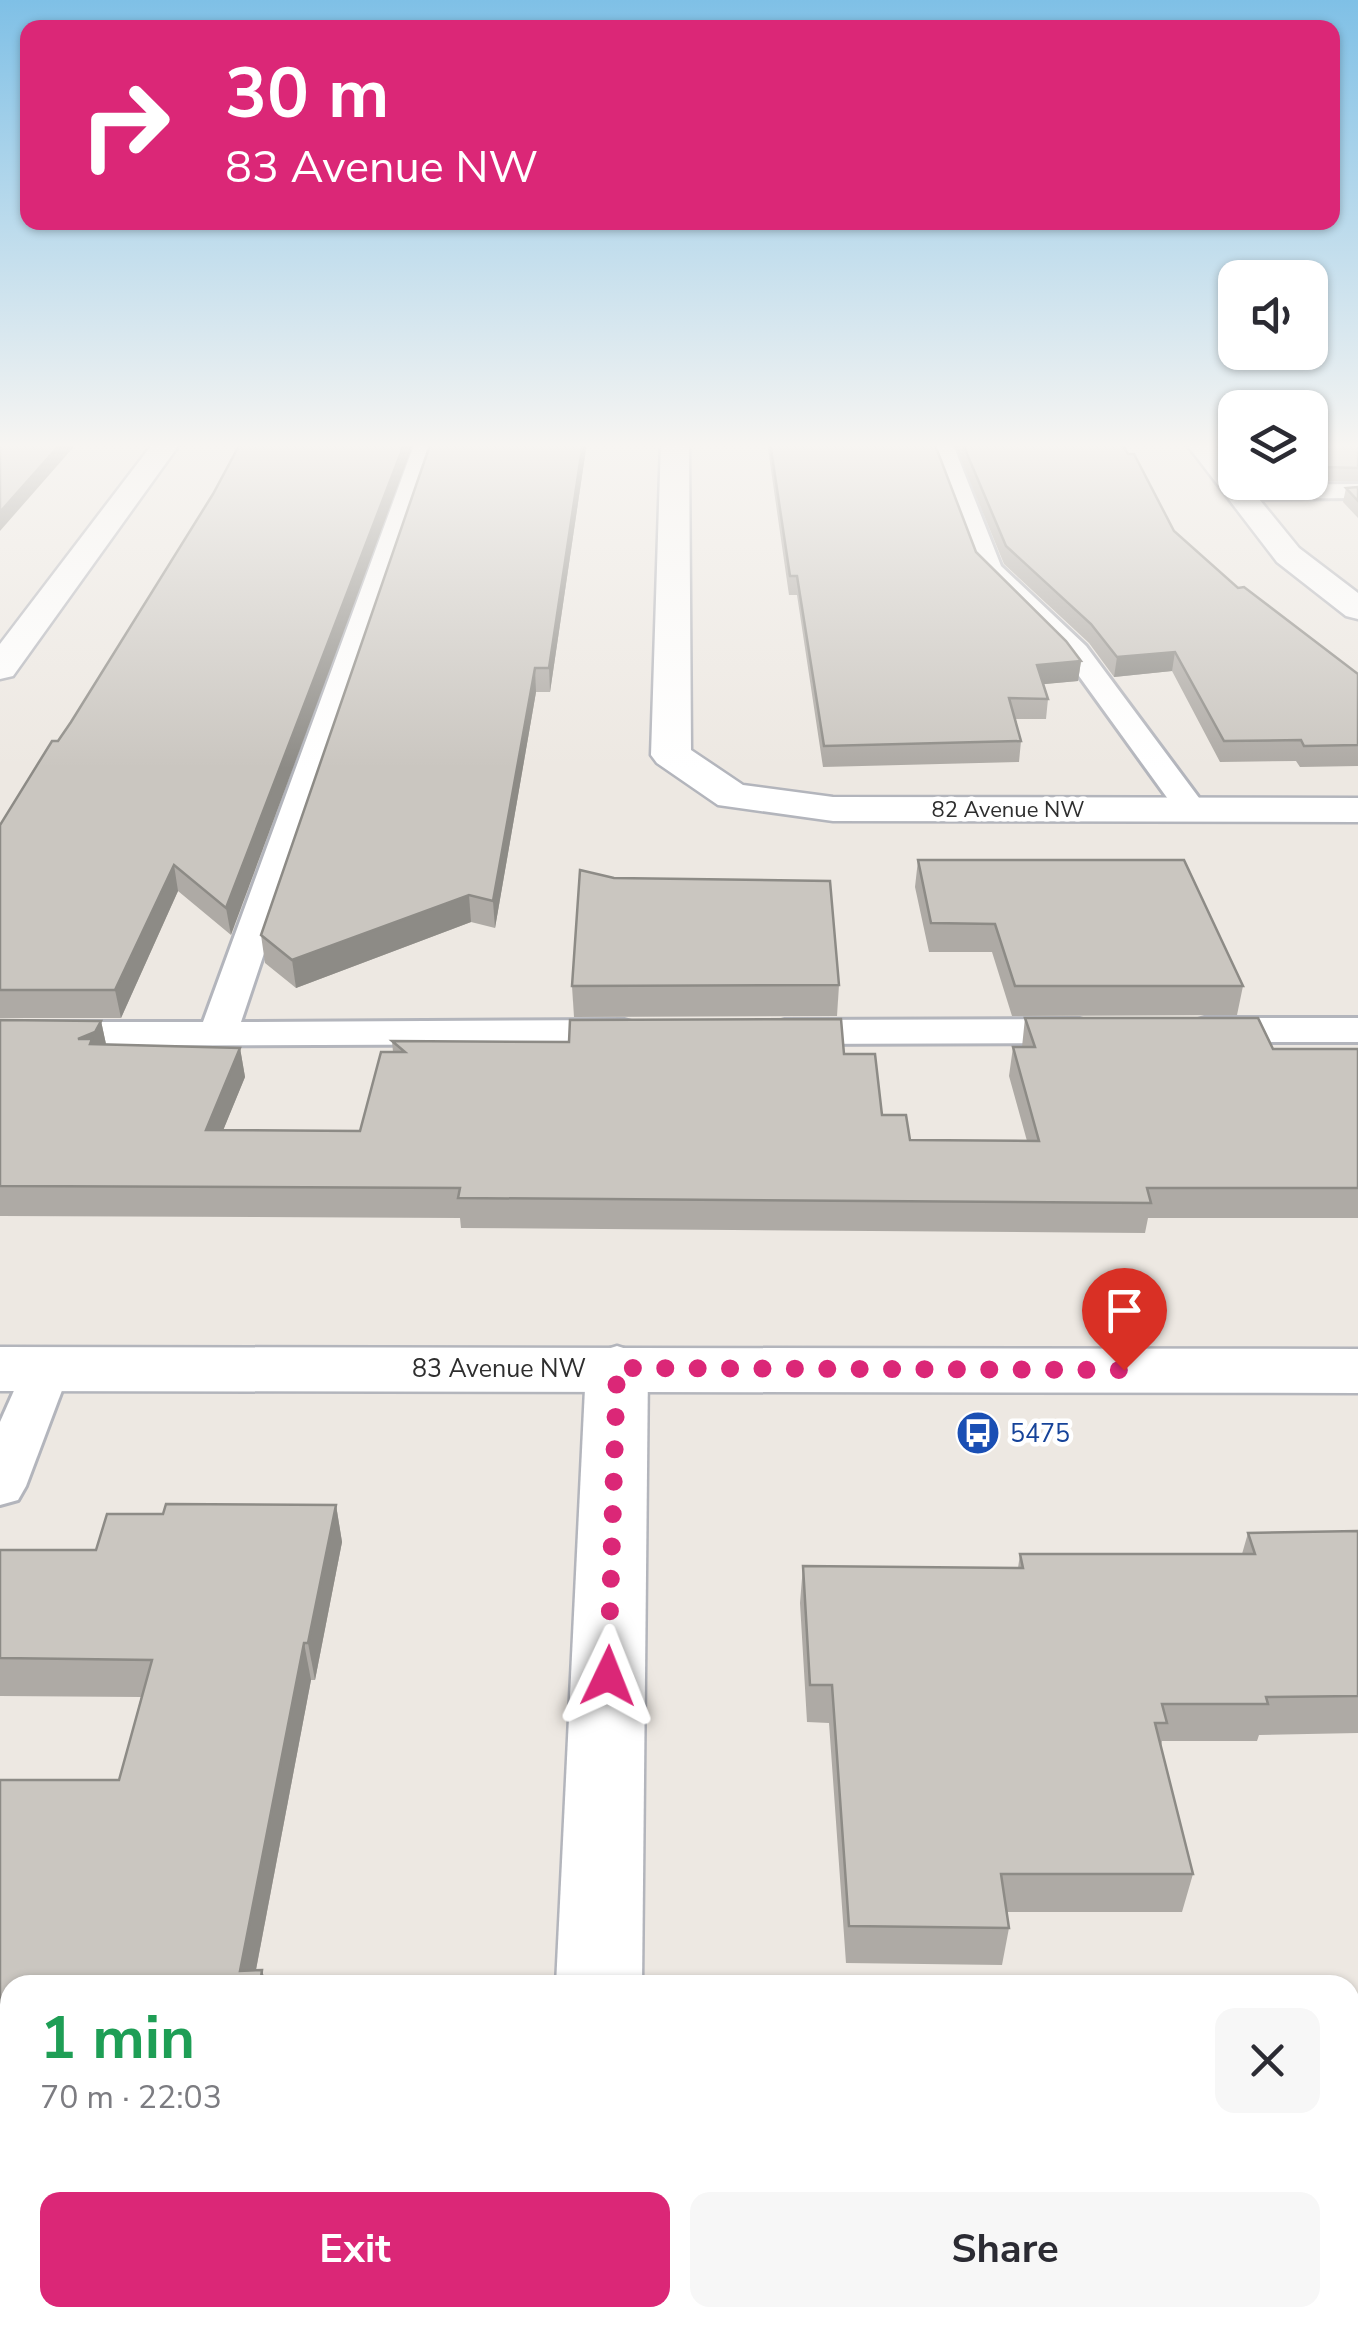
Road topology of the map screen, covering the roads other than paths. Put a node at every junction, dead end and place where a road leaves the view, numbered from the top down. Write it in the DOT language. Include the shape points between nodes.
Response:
graph roads {
  1 [pos="87,551"];
  2 [pos="387,551"];
  3 [pos="674,551"];
  4 [pos="983,551"];
  5 [pos="1285,551"];
  6 [pos="1358,608"];
  7 [pos="0,668"];
  8 [pos="1192,810"];
  9 [pos="1358,810"];
  10 [pos="1161,1030"];
  11 [pos="1358,1030"];
  12 [pos="1122,1031"];
  13 [pos="670,1032"];
  14 [pos="748,1032"];
  15 [pos="0,1034"];
  16 [pos="218,1034"];
  17 [pos="617,1368"];
  18 [pos="23,1369"];
  19 [pos="1358,1371"];
  20 [pos="0,1486"];
  21 [pos="599,1975"];
  1 -- 7 [label="street"];
  2 -- 16 [label="lane"];
  3 -- 8 [label="street, 82 Avenue NW" via="671,755 732,796 833,809"];
  4 -- 8 [label="lane" via="990,570 1076,652"];
  5 -- 6 [label="street"];
  8 -- 9 [label="street, 82 Avenue NW"];
  10 -- 11 [label="lane"];
  12 -- 14 [label="lane"];
  13 -- 16 [label="lane"];
  15 -- 16 [label="lane"];
  17 -- 18 [label="street, 83 Avenue NW"];
  17 -- 19 [label="street, 83 Avenue NW"];
  17 -- 21 [label="street"];
  18 -- 20 [label="lane"];
}
